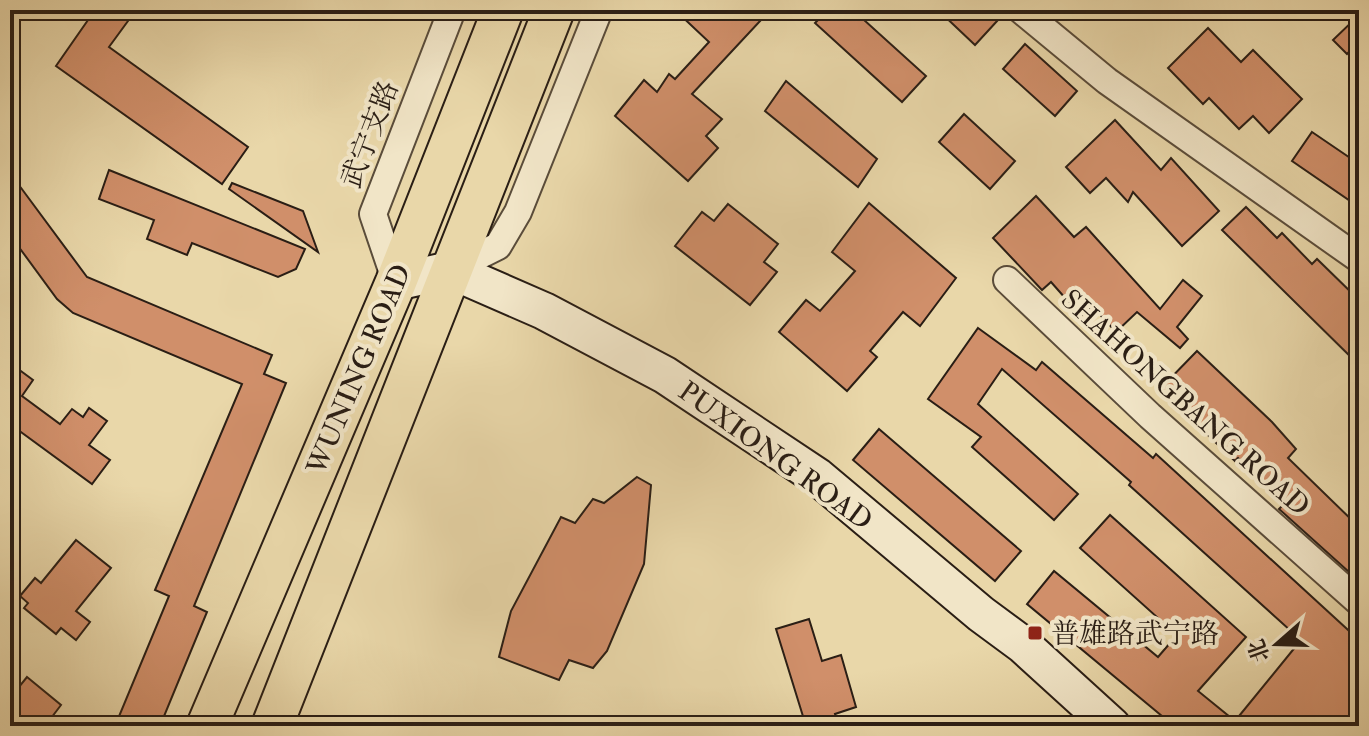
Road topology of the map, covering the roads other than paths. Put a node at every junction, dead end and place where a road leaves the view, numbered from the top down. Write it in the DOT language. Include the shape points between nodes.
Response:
graph roads {
  1 [pos="452,10"];
  2 [pos="503,10"];
  3 [pos="554,10"];
  4 [pos="599,10"];
  5 [pos="1021,10"];
  6 [pos="1359,259"];
  7 [pos="450,270"];
  8 [pos="1007,280"];
  9 [pos="396,282"];
  10 [pos="1359,602"];
  11 [pos="207,726"];
  12 [pos="272,726"];
  13 [pos="1112,726"];
  1 -- 9 [label="street, 武宁支路" via="373,214"];
  2 -- 9 [label="main road, WUNING ROAD"];
  3 -- 7 [label="main road, WUNING ROAD"];
  4 -- 7 [label="street" via="518,212 498,246"];
  5 -- 6 [label="street" via="1126,95"];
  7 -- 9 [label="main road"];
  7 -- 12 [label="main road, WUNING ROAD"];
  7 -- 13 [label="main road, PUXIONG ROAD" via="585,332 741,423 818,477 1023,645"];
  8 -- 10 [label="street, SHAHONGBANG ROAD"];
  9 -- 11 [label="main road, WUNING ROAD"];
}
